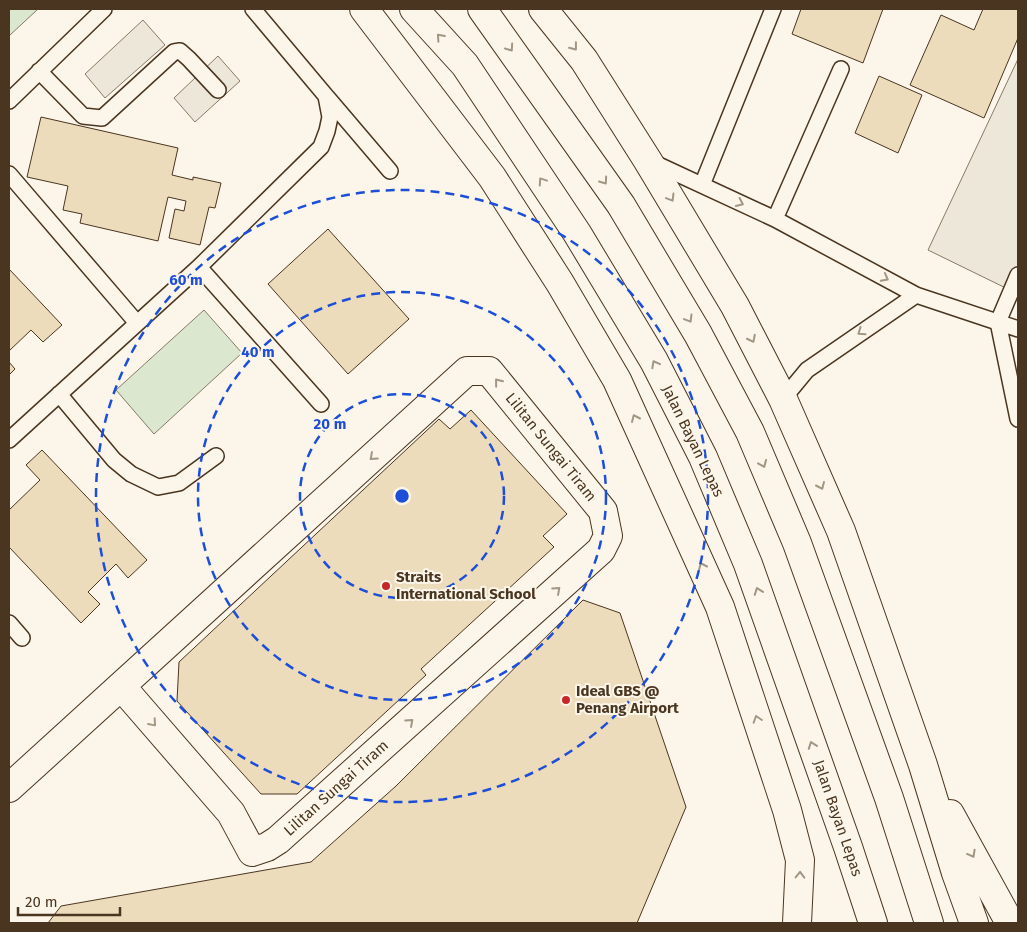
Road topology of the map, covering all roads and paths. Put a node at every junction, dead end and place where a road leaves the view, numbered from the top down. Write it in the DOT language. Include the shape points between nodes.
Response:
graph roads {
  1 [pos="104,9"];
  2 [pos="253,9"];
  3 [pos="364,9"];
  4 [pos="414,9"];
  5 [pos="482,9"];
  6 [pos="544,9"];
  7 [pos="773,9"];
  8 [pos="841,69"];
  9 [pos="39,71"];
  10 [pos="218,90"];
  11 [pos="326,96"];
  12 [pos="9,101"];
  13 [pos="648,161"];
  14 [pos="390,171"];
  15 [pos="9,174"];
  16 [pos="702,185"];
  17 [pos="775,219"];
  18 [pos="199,267"];
  19 [pos="1018,276"];
  20 [pos="916,295"];
  21 [pos="998,322"];
  22 [pos="138,323"];
  23 [pos="1018,329"];
  24 [pos="59,394"];
  25 [pos="783,399"];
  26 [pos="321,404"];
  27 [pos="1018,419"];
  28 [pos="9,440"];
  29 [pos="216,456"];
  30 [pos="9,623"];
  31 [pos="22,638"];
  32 [pos="121,686"];
  33 [pos="923,765"];
  34 [pos="9,788"];
  35 [pos="797,923"];
  36 [pos="873,923"];
  37 [pos="929,923"];
  38 [pos="974,923"];
  39 [pos="1010,923"];
  1 -- 9 [label="lane"];
  2 -- 11 [label="lane"];
  35 -- 3 [label="main road, one-way" via="800,860 787,810 720,607 617,380 492,177"];
  36 -- 4 [label="main road, Jalan Bayan Lepas, one-way" via="748,564 703,456 654,361 577,233 465,65"];
  5 -- 37 [label="main road, one-way" via="621,204 698,334 750,432 798,543 889,798"];
  6 -- 13 [label="main road, one-way" via="584,60"];
  7 -- 16 [label="lane"];
  8 -- 17 [label="lane"];
  9 -- 10 [label="lane" via="83,116 92,118 102,118 174,52 180,51"];
  9 -- 12 [label="lane"];
  11 -- 14 [label="lane"];
  11 -- 18 [label="lane" via="330,117 321,147"];
  13 -- 16 [label="lane"];
  13 -- 25 [label="main road, one-way" via="735,306"];
  15 -- 22 [label="lane"];
  16 -- 17 [label="lane, one-way"];
  17 -- 20 [label="lane, one-way"];
  18 -- 22 [label="lane"];
  18 -- 26 [label="lane"];
  19 -- 21 [label="lane"];
  20 -- 21 [label="lane"];
  20 -- 25 [label="lane, one-way" via="807,370"];
  21 -- 23 [label="lane"];
  21 -- 27 [label="lane"];
  22 -- 24 [label="lane"];
  24 -- 28 [label="lane"];
  24 -- 29 [label="lane" via="114,460 131,474 158,487 179,483"];
  25 -- 33 [label="main road, one-way" via="841,531"];
  30 -- 31 [label="lane"];
  32 -- 32 [label="main road, Lilitan Sungai Tiram, one-way" via="231,813 252,852 267,847 601,550 608,536 603,511 489,371 467,371"];
  32 -- 34 [label="main road, Lilitan Sungai Tiram"];
  33 -- 38 [label="main road"];
  33 -- 39 [label="main road, one-way"];
}
